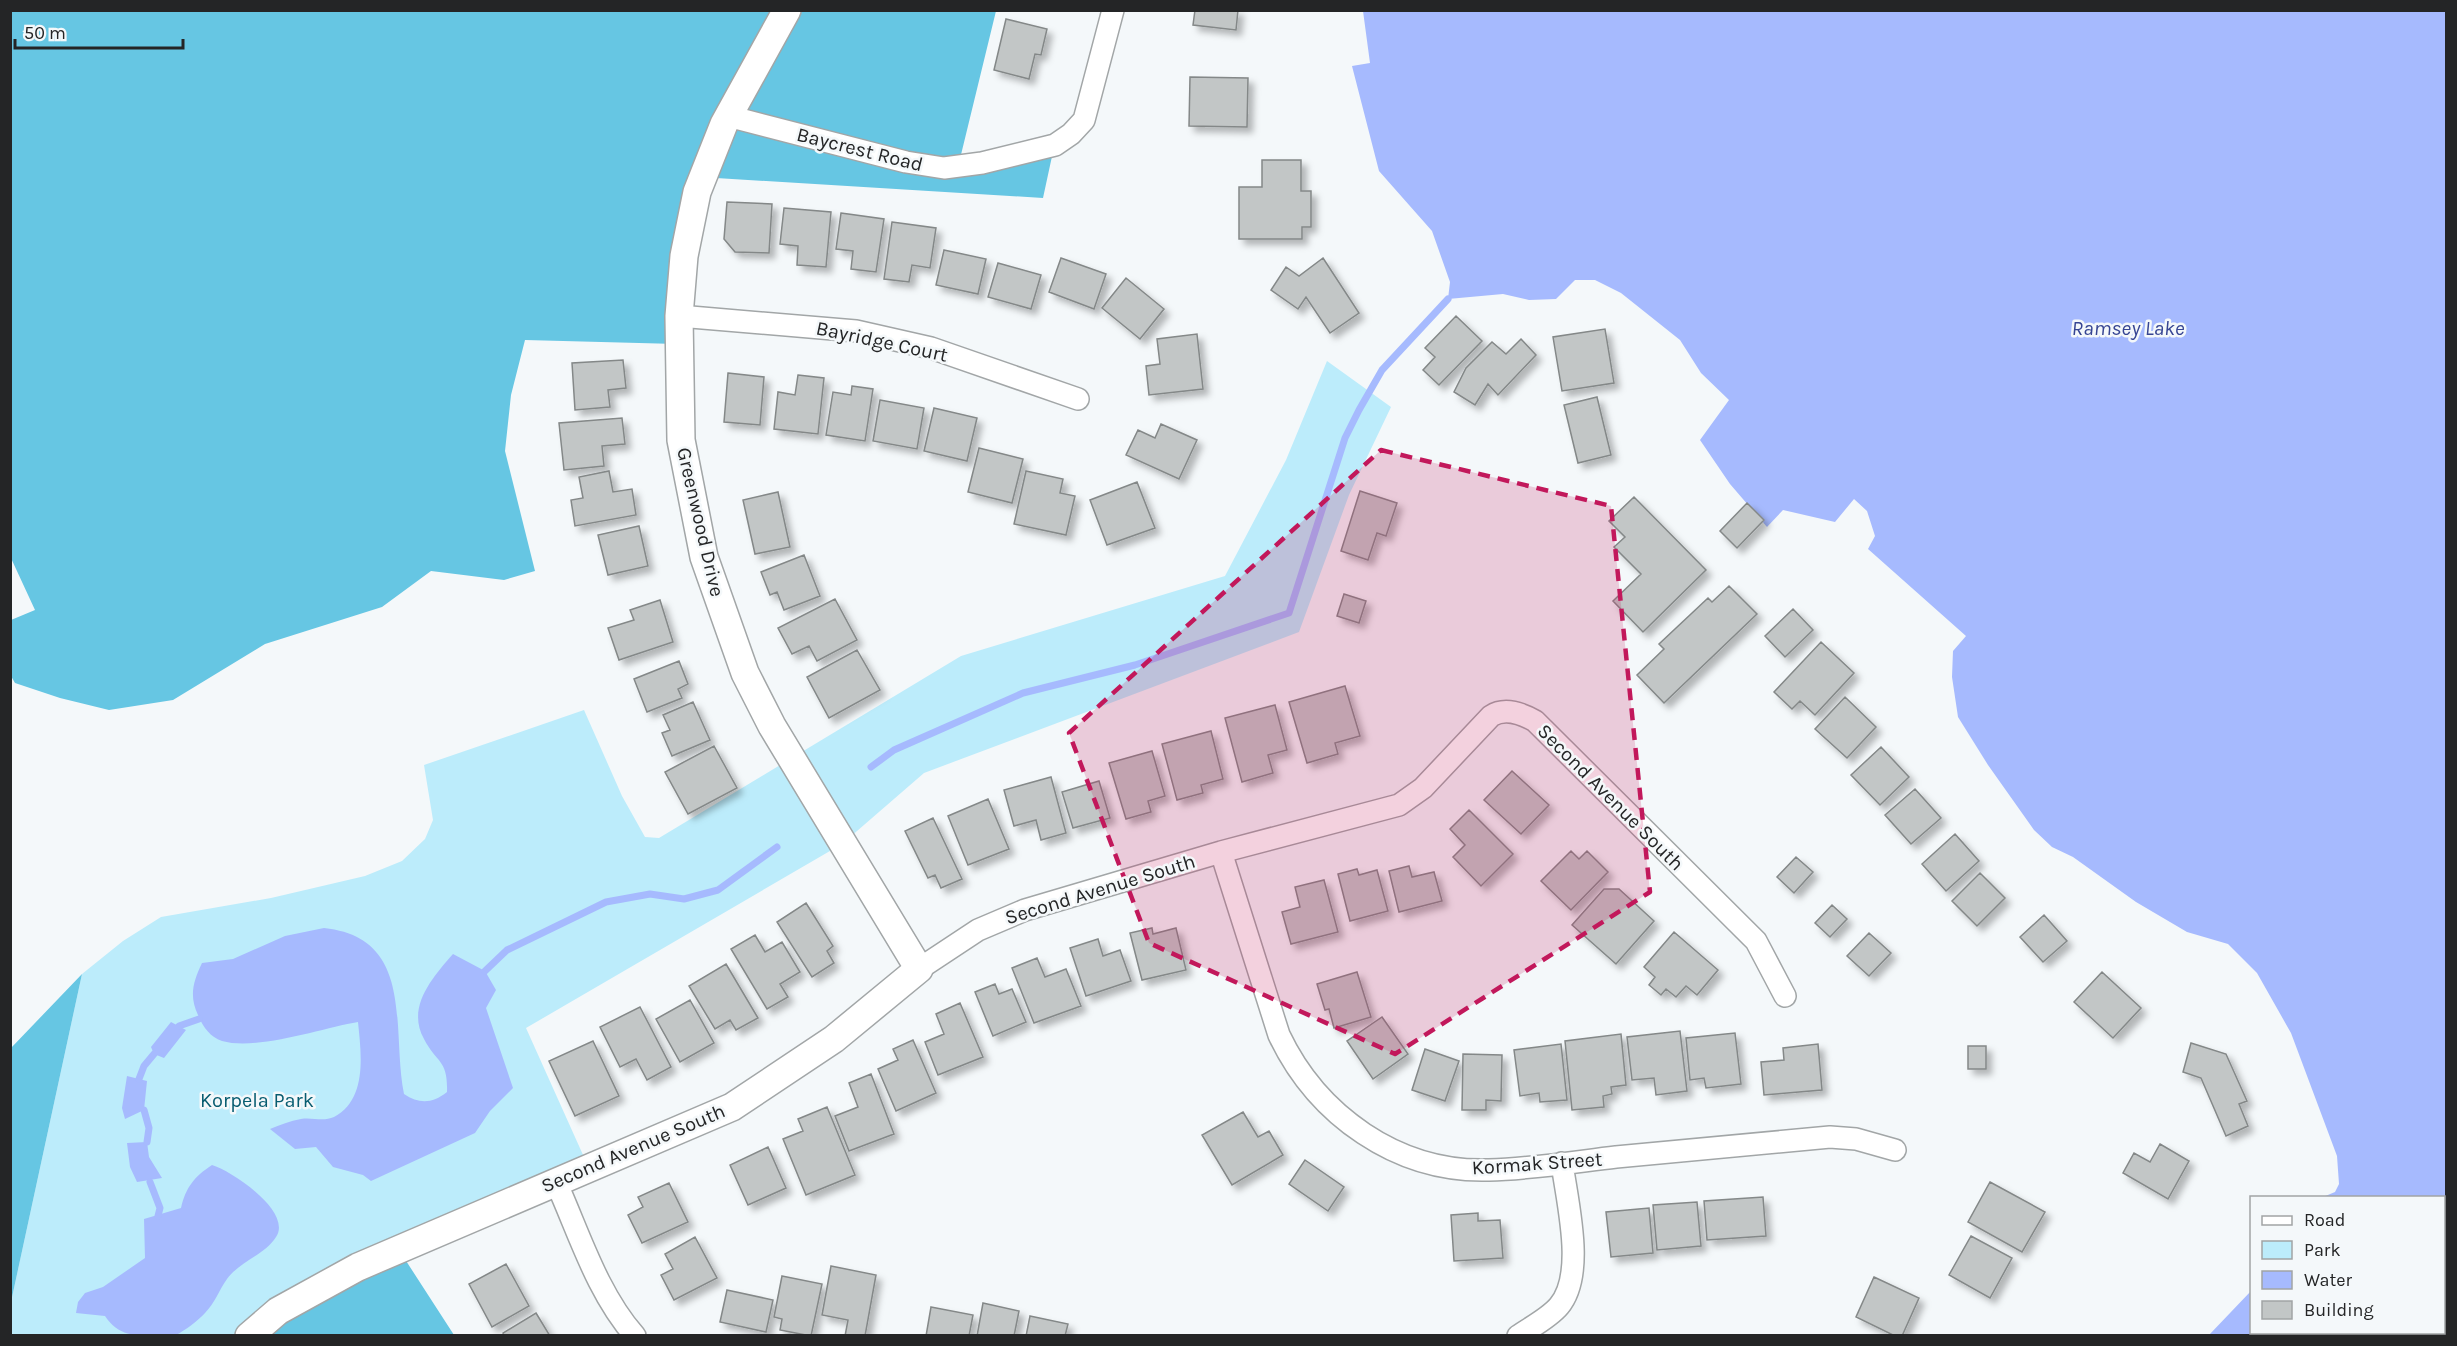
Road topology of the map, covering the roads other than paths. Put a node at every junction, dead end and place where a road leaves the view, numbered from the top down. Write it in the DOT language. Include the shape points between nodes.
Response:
graph roads {
  1 [pos="787,10"];
  2 [pos="1113,10"];
  3 [pos="728,116"];
  4 [pos="679,316"];
  5 [pos="1078,399"];
  6 [pos="1221,852"];
  7 [pos="919,969"];
  8 [pos="1785,996"];
  9 [pos="1895,1150"];
  10 [pos="1562,1163"];
  11 [pos="556,1182"];
  12 [pos="249,1335"];
  13 [pos="635,1335"];
  14 [pos="1518,1335"];
  1 -- 3 [label="street, Greenwood Drive"];
  2 -- 3 [label="street, Baycrest Road" via="1084,120 1055,145 944,168 906,162"];
  3 -- 4 [label="street, Greenwood Drive" via="697,192 684,256"];
  4 -- 5 [label="street, Bayridge Court" via="856,331 931,348"];
  4 -- 7 [label="street, Greenwood Drive" via="681,440 704,557 724,618 745,673 772,726"];
  6 -- 7 [label="street, Second Avenue South" via="997,921"];
  6 -- 8 [label="street, Second Avenue South" via="1399,805 1423,788 1491,716 1498,711 1523,714 1535,721 1756,941"];
  6 -- 10 [label="street, Kormak Street" via="1279,1035 1304,1080 1323,1101 1371,1139 1426,1163 1488,1170"];
  7 -- 11 [label="street, Second Avenue South" via="834,1040 732,1107"];
  9 -- 10 [label="street, Kormak Street" via="1856,1139 1830,1137"];
  10 -- 14 [label="street" via="1572,1248 1569,1288 1557,1309"];
  11 -- 12 [label="street, Second Avenue South" via="358,1266 278,1311"];
  11 -- 13 [label="street" via="607,1297"];
}
